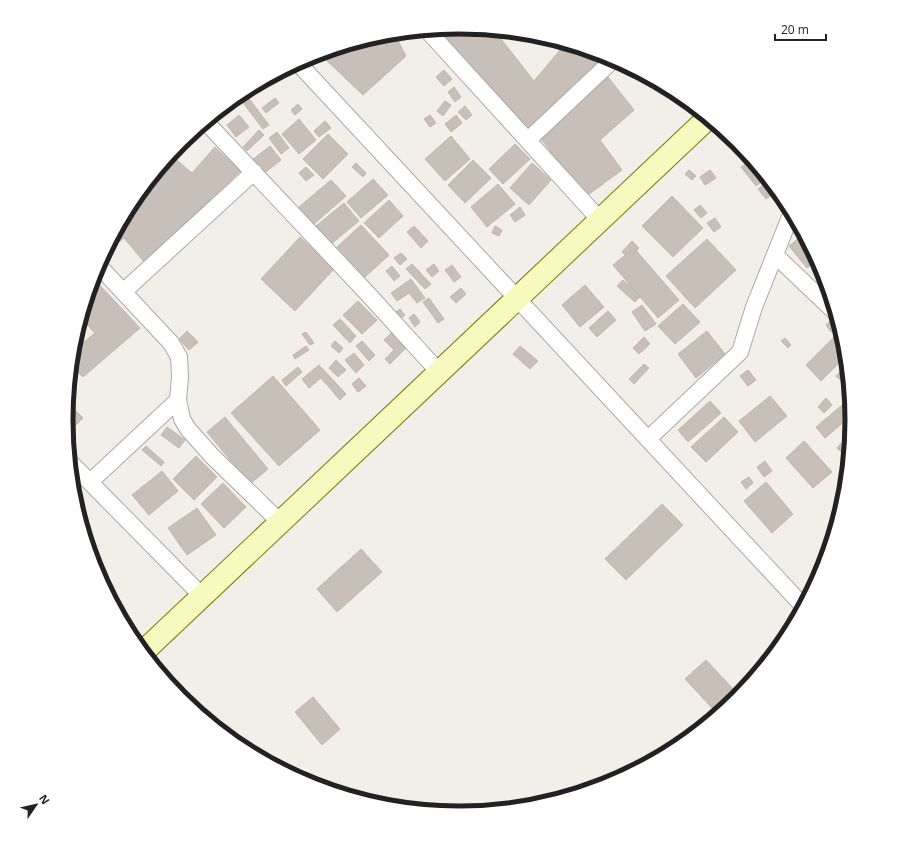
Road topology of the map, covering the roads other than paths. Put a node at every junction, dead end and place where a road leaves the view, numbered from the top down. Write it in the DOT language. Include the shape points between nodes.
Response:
graph roads {
  1 [pos="432,35"];
  2 [pos="609,64"];
  3 [pos="302,68"];
  4 [pos="704,122"];
  5 [pos="210,126"];
  6 [pos="528,140"];
  7 [pos="254,172"];
  8 [pos="789,219"];
  9 [pos="600,220"];
  10 [pos="775,255"];
  11 [pos="103,271"];
  12 [pos="123,292"];
  13 [pos="517,298"];
  14 [pos="828,306"];
  15 [pos="439,372"];
  16 [pos="178,400"];
  17 [pos="648,439"];
  18 [pos="76,468"];
  19 [pos="90,482"];
  20 [pos="280,522"];
  21 [pos="202,596"];
  22 [pos="800,603"];
  23 [pos="147,648"];
  1 -- 6 [label="street"];
  2 -- 6 [label="street"];
  3 -- 13 [label="street"];
  4 -- 9 [label="street"];
  5 -- 7 [label="street"];
  6 -- 9 [label="street"];
  7 -- 12 [label="street"];
  7 -- 15 [label="street"];
  8 -- 10 [label="street"];
  9 -- 13 [label="street"];
  10 -- 14 [label="street"];
  10 -- 17 [label="street" via="754,307 740,352"];
  11 -- 12 [label="street"];
  12 -- 16 [label="street" via="171,343 179,357"];
  13 -- 15 [label="street"];
  13 -- 17 [label="street"];
  15 -- 20 [label="street"];
  16 -- 19 [label="street"];
  16 -- 20 [label="street" via="182,419 188,429"];
  17 -- 22 [label="street"];
  18 -- 19 [label="street"];
  19 -- 21 [label="street"];
  20 -- 21 [label="street"];
  21 -- 23 [label="street"];
}
